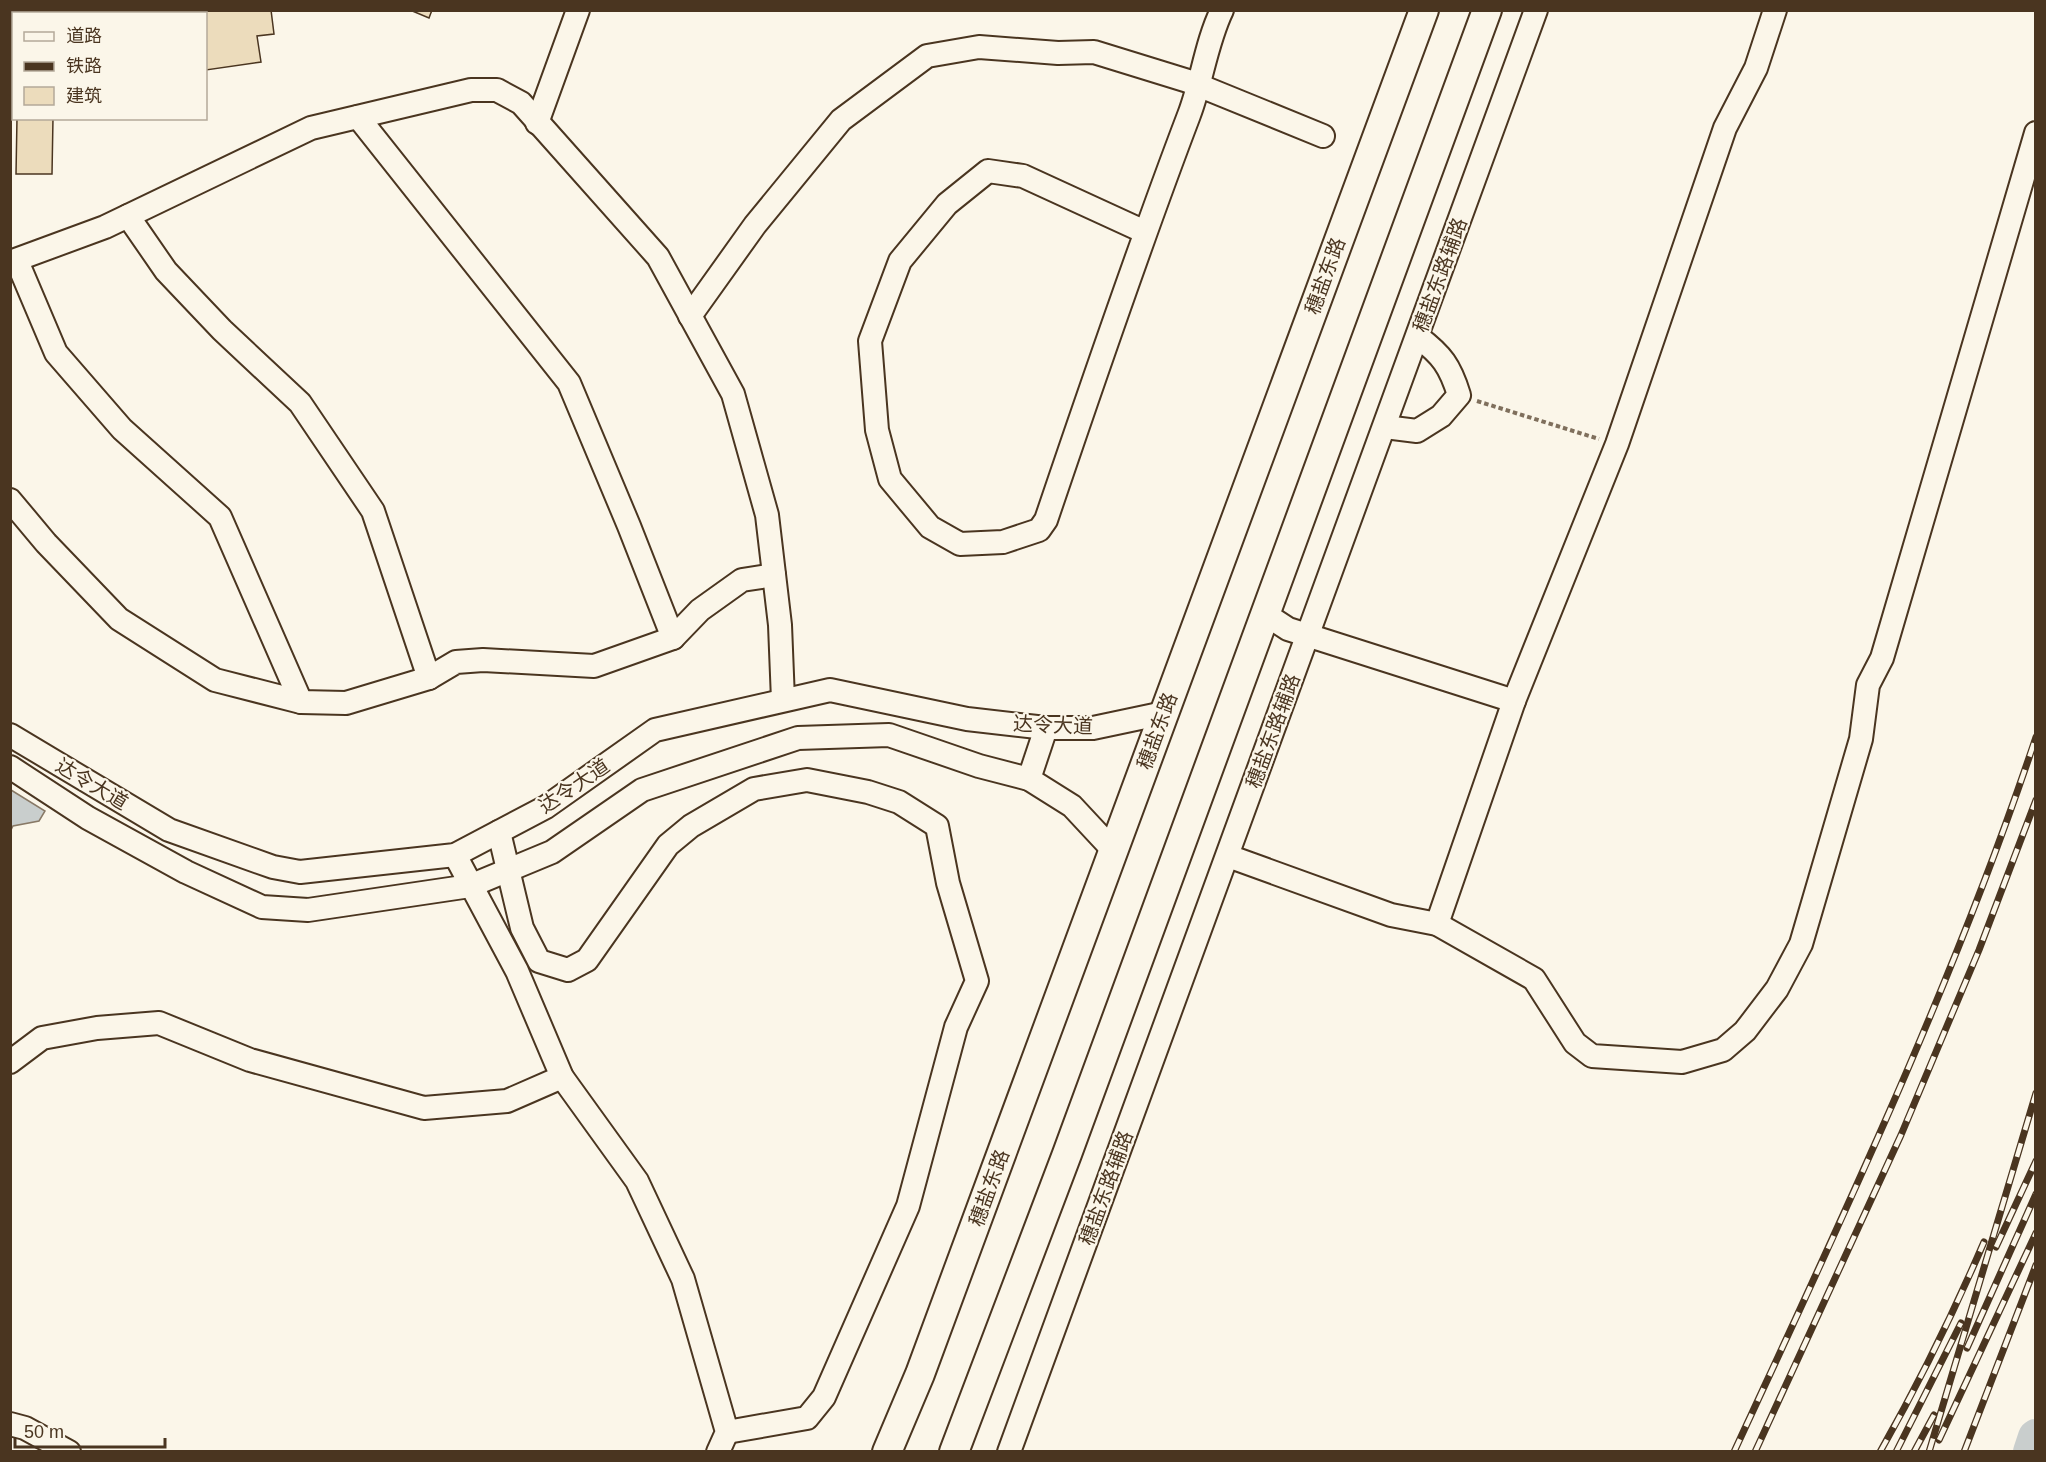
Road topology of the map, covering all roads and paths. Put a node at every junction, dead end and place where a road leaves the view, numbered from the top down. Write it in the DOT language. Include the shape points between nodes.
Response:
graph roads {
  1 [pos="578,10"];
  2 [pos="1222,10"];
  3 [pos="1425,10"];
  4 [pos="1487,10"];
  5 [pos="1536,10"];
  6 [pos="1775,10"];
  7 [pos="1200,86"];
  8 [pos="358,117"];
  9 [pos="537,123"];
  10 [pos="2036,133"];
  11 [pos="1323,136"];
  12 [pos="128,216"];
  13 [pos="1145,232"];
  14 [pos="14,262"];
  15 [pos="690,316"];
  16 [pos="1418,337"];
  17 [pos="1459,395"];
  18 [pos="1385,427"];
  19 [pos="1617,444"];
  20 [pos="10,500"];
  21 [pos="774,575"];
  22 [pos="1265,614"];
  23 [pos="1309,635"];
  24 [pos="673,638"];
  25 [pos="429,678"];
  26 [pos="783,700"];
  27 [pos="1514,701"];
  28 [pos="301,702"];
  29 [pos="1164,713"];
  30 [pos="1046,728"];
  31 [pos="11,737"];
  32 [pos="10,767"];
  33 [pos="1029,779"];
  34 [pos="499,832"];
  35 [pos="1113,850"];
  36 [pos="455,855"];
  37 [pos="1228,856"];
  38 [pos="508,870"];
  39 [pos="470,886"];
  40 [pos="1437,924"];
  41 [pos="10,1062"];
  42 [pos="562,1077"];
  43 [pos="10,1424"];
  44 [pos="723,1442"];
  45 [pos="69,1452"];
  46 [pos="887,1452"];
  47 [pos="954,1452"];
  48 [pos="1009,1452"];
  1 -- 9 [label="street"];
  2 -- 7 [label="street"];
  3 -- 29 [label="main road, 穗盐东路"];
  4 -- 22 [label="main road"];
  5 -- 16 [label="street, 穗盐东路辅路"];
  6 -- 19 [label="street" via="1756,68 1725,128"];
  7 -- 11 [label="street"];
  7 -- 13 [label="street"];
  7 -- 15 [label="street" via="1094,52 979,46 927,56 841,120 755,225"];
  8 -- 9 [label="street" via="471,90 497,90 521,103"];
  8 -- 12 [label="street" via="311,128"];
  8 -- 24 [label="street" via="569,383"];
  9 -- 15 [label="street" via="657,257"];
  10 -- 40 [label="street" via="1882,658 1868,685 1861,740 1801,944 1764,1006 1723,1050 1682,1062 1592,1056 1575,1043 1534,979"];
  12 -- 14 [label="street"];
  12 -- 25 [label="street" via="166,271 300,403 373,511"];
  13 -- 13 [label="street" via="1046,520 1039,530 1003,542 960,544 930,527 890,479 877,430 870,341 900,261 947,204 988,171 1023,176"];
  14 -- 28 [label="street" via="56,353 122,429 220,517"];
  15 -- 21 [label="street" via="733,394 767,515"];
  16 -- 17 [label="street" via="1441,354 1454,376"];
  16 -- 18 [label="street, 穗盐东路辅路"];
  17 -- 18 [label="street" via="1441,416 1417,431"];
  17 -- 19 [label="path"];
  18 -- 23 [label="street, 穗盐东路辅路"];
  19 -- 27 [label="street"];
  20 -- 28 [label="street" via="119,619 215,680"];
  21 -- 24 [label="street" via="742,580 700,610"];
  21 -- 26 [label="street"];
  22 -- 23 [label="street" via="1288,629"];
  22 -- 47 [label="main road"];
  23 -- 27 [label="street"];
  23 -- 37 [label="street, 穗盐东路辅路"];
  24 -- 25 [label="street" via="594,666 483,660 456,662"];
  25 -- 28 [label="street" via="346,703"];
  26 -- 30 [label="street, 达令大道" via="830,690 967,719"];
  26 -- 34 [label="street, 达令大道" via="655,730 546,807"];
  27 -- 40 [label="street"];
  29 -- 30 [label="street, 达令大道" via="1093,728"];
  29 -- 35 [label="main road, 穗盐东路"];
  30 -- 33 [label="street"];
  31 -- 36 [label="street, 达令大道" via="168,830 273,867 300,872"];
  32 -- 39 [label="street, 达令大道" via="88,818 262,907 308,910"];
  33 -- 35 [label="street, 达令大道" via="1072,806"];
  33 -- 38 [label="street, 达令大道" via="889,735 798,738 642,790 552,852"];
  34 -- 36 [label="street, 达令大道"];
  34 -- 38 [label="street"];
  35 -- 46 [label="main road, 穗盐东路" via="920,1374"];
  36 -- 39 [label="street"];
  37 -- 40 [label="street" via="1391,915"];
  37 -- 48 [label="street, 穗盐东路辅路"];
  38 -- 39 [label="street, 达令大道"];
  38 -- 44 [label="street" via="522,928 539,961 568,970 587,960 668,845 691,826 754,789 807,780 868,792 899,802 937,826 948,883 977,981 956,1027 908,1206 824,1397 807,1418"];
  39 -- 42 [label="street" via="517,971"];
  41 -- 42 [label="street" via="42,1038 159,1023 250,1060 424,1108 507,1101"];
  42 -- 44 [label="street" via="637,1181 683,1279"];
  43 -- 45 [label="street"];
}
